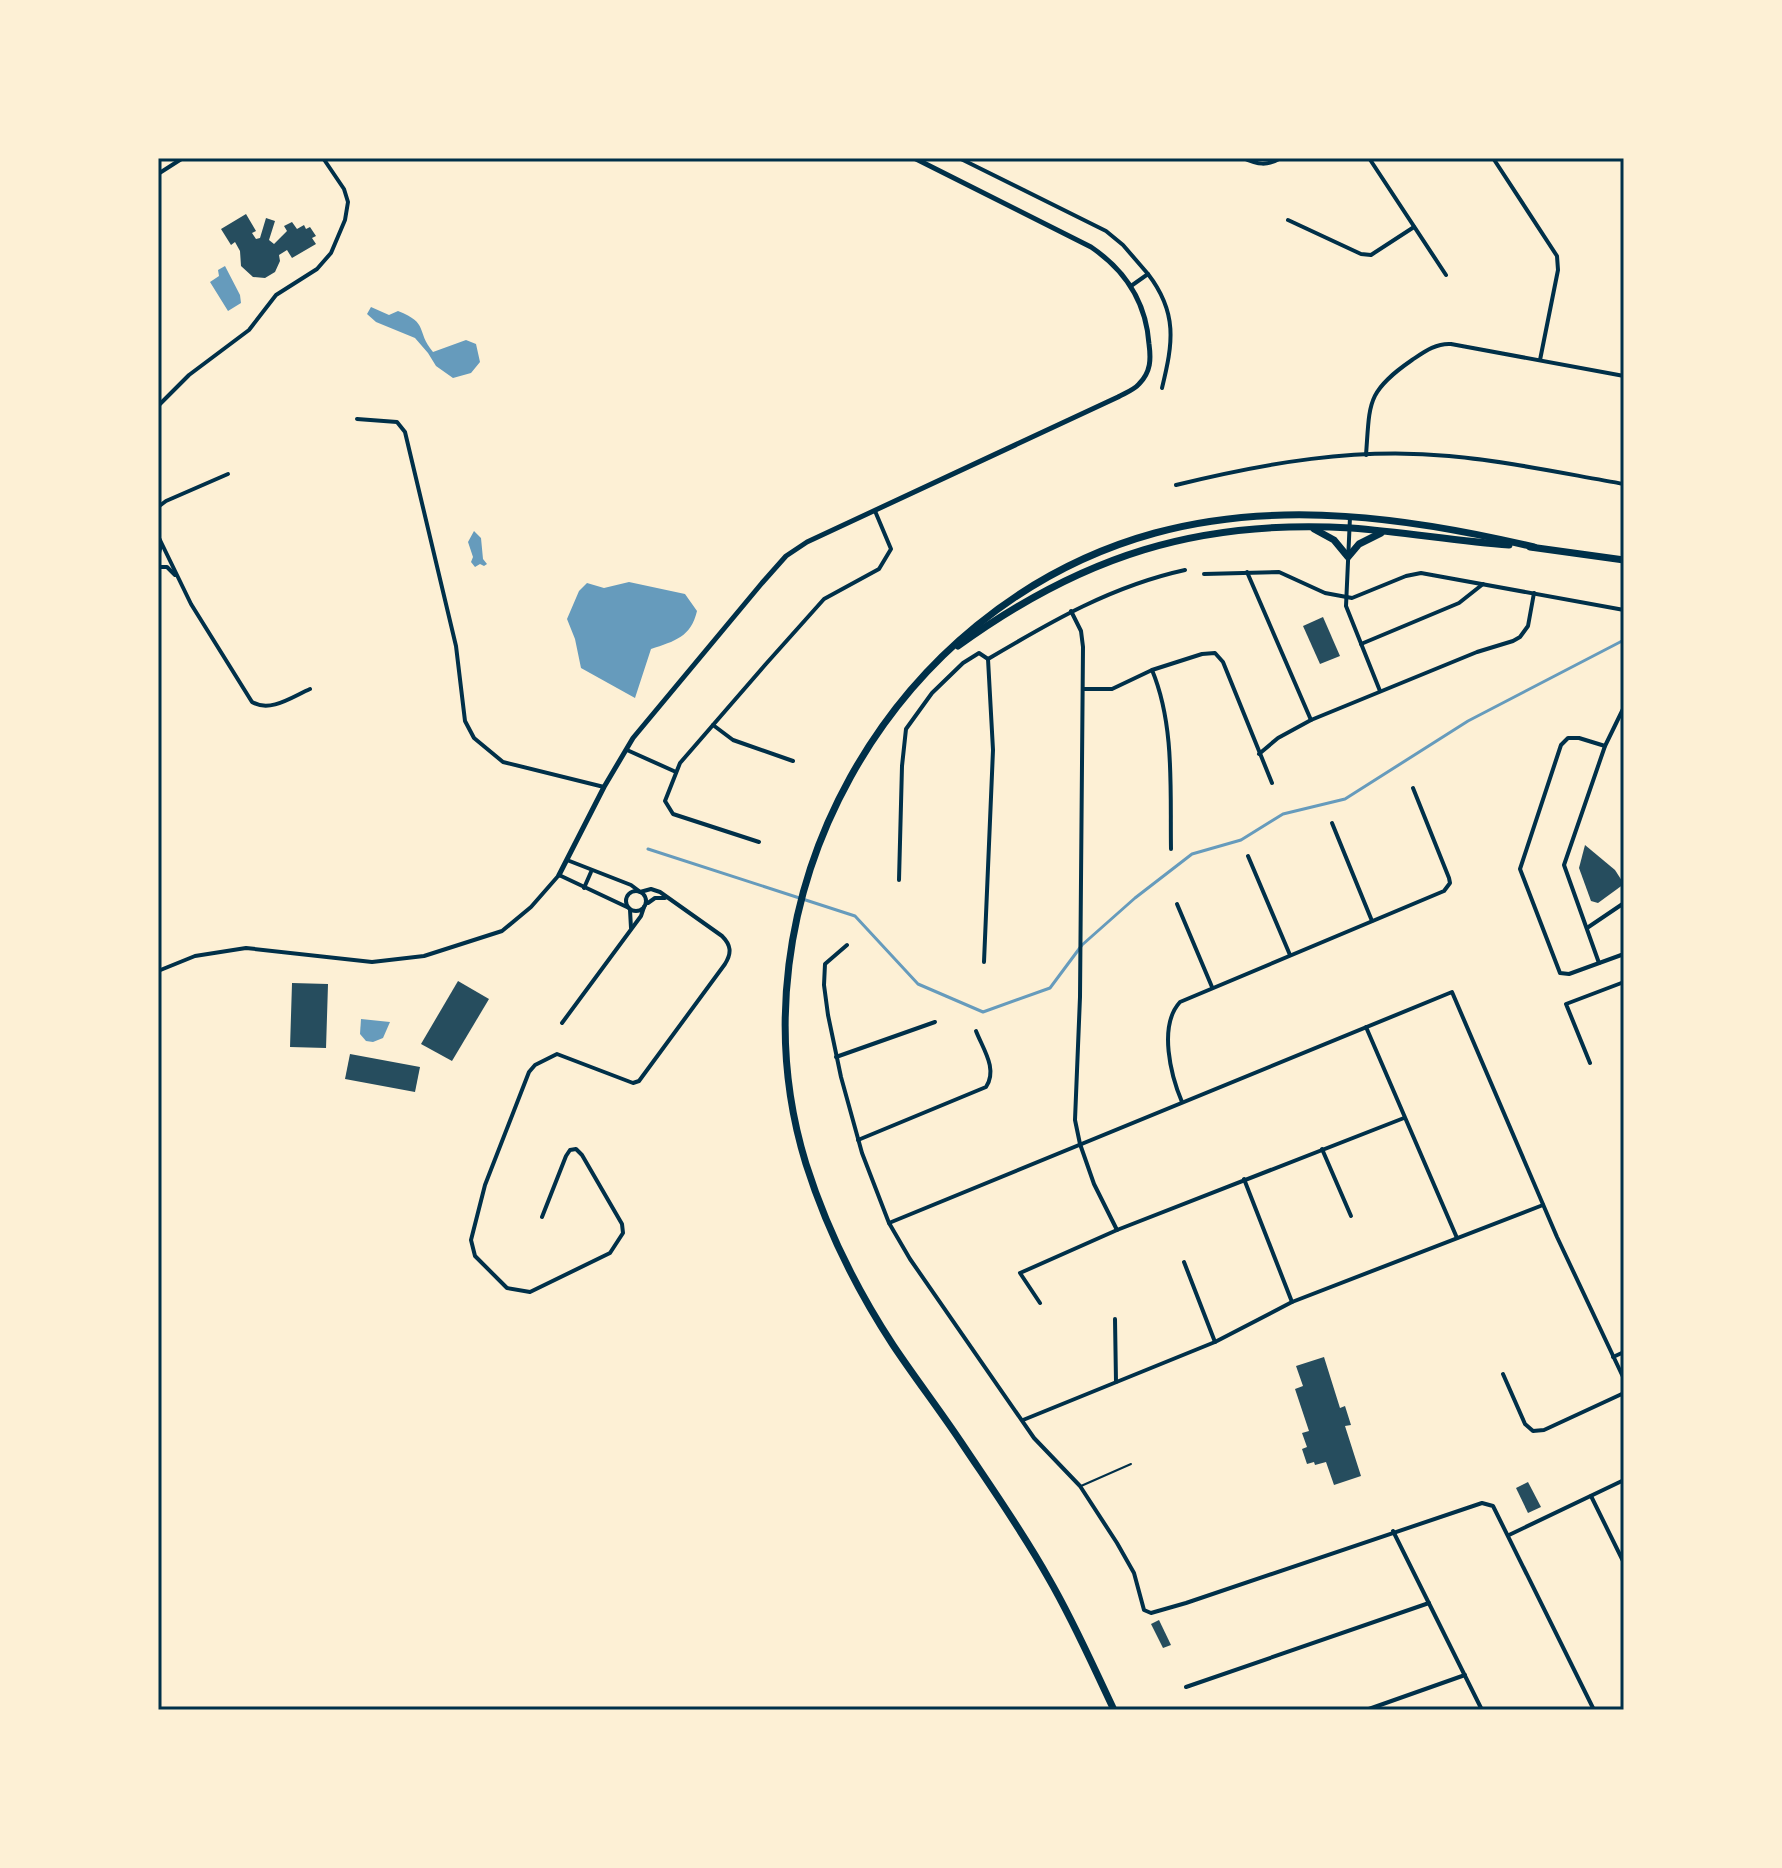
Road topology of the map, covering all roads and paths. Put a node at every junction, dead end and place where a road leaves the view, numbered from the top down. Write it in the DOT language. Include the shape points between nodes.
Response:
graph roads {
  1 [pos="183,158"];
  2 [pos="323,158"];
  3 [pos="914,158"];
  4 [pos="959,158"];
  5 [pos="1243,158"];
  6 [pos="1281,158"];
  7 [pos="1369,158"];
  8 [pos="1493,158"];
  9 [pos="158,174"];
  10 [pos="1288,220"];
  11 [pos="1414,227"];
  12 [pos="1148,274"];
  13 [pos="1446,275"];
  14 [pos="1131,286"];
  15 [pos="1540,360"];
  16 [pos="1624,376"];
  17 [pos="1162,388"];
  18 [pos="159,405"];
  19 [pos="158,413"];
  20 [pos="357,419"];
  21 [pos="1366,455"];
  22 [pos="228,474"];
  23 [pos="1624,484"];
  24 [pos="1176,485"];
  25 [pos="158,505"];
  26 [pos="875,510"];
  27 [pos="1350,517"];
  28 [pos="1310,527"];
  29 [pos="1349,528"];
  30 [pos="1387,531"];
  31 [pos="159,536"];
  32 [pos="1534,547"];
  33 [pos="158,557"];
  34 [pos="1348,557"];
  35 [pos="1624,560"];
  36 [pos="158,567"];
  37 [pos="1185,570"];
  38 [pos="1247,572"];
  39 [pos="1204,574"];
  40 [pos="176,576"];
  41 [pos="1483,584"];
  42 [pos="1534,593"];
  43 [pos="1346,598"];
  44 [pos="1624,610"];
  45 [pos="1071,611"];
  46 [pos="1361,644"];
  47 [pos="988,659"];
  48 [pos="940,660"];
  49 [pos="1152,670"];
  50 [pos="310,689"];
  51 [pos="1083,689"];
  52 [pos="1380,691"];
  53 [pos="1624,707"];
  54 [pos="1311,720"];
  55 [pos="713,725"];
  56 [pos="1605,746"];
  57 [pos="625,749"];
  58 [pos="1259,754"];
  59 [pos="793,761"];
  60 [pos="676,772"];
  61 [pos="1272,783"];
  62 [pos="604,787"];
  63 [pos="1413,788"];
  64 [pos="1332,823"];
  65 [pos="759,842"];
  66 [pos="1171,849"];
  67 [pos="1248,856"];
  68 [pos="567,860"];
  69 [pos="592,871"];
  70 [pos="559,875"];
  71 [pos="899,880"];
  72 [pos="584,888"];
  73 [pos="640,891"];
  74 [pos="668,898"];
  75 [pos="1624,903"];
  76 [pos="1177,904"];
  77 [pos="645,906"];
  78 [pos="629,908"];
  79 [pos="1372,921"];
  80 [pos="631,928"];
  81 [pos="1587,928"];
  82 [pos="847,945"];
  83 [pos="1624,954"];
  84 [pos="1290,955"];
  85 [pos="984,962"];
  86 [pos="1600,964"];
  87 [pos="158,971"];
  88 [pos="1624,982"];
  89 [pos="1212,987"];
  90 [pos="935,1022"];
  91 [pos="562,1023"];
  92 [pos="1366,1027"];
  93 [pos="976,1031"];
  94 [pos="836,1057"];
  95 [pos="1590,1063"];
  96 [pos="1182,1102"];
  97 [pos="1404,1118"];
  98 [pos="858,1140"];
  99 [pos="1080,1144"];
  100 [pos="1322,1149"];
  101 [pos="1244,1179"];
  102 [pos="1543,1205"];
  103 [pos="1351,1216"];
  104 [pos="542,1217"];
  105 [pos="889,1223"];
  106 [pos="1117,1230"];
  107 [pos="1457,1238"];
  108 [pos="1184,1262"];
  109 [pos="1292,1302"];
  110 [pos="1040,1303"];
  111 [pos="1115,1319"];
  112 [pos="1215,1342"];
  113 [pos="1624,1352"];
  114 [pos="1613,1357"];
  115 [pos="1503,1374"];
  116 [pos="1624,1379"];
  117 [pos="1116,1382"];
  118 [pos="1624,1393"];
  119 [pos="1023,1420"];
  120 [pos="1131,1464"];
  121 [pos="1624,1480"];
  122 [pos="1080,1486"];
  123 [pos="1591,1496"];
  124 [pos="1393,1531"];
  125 [pos="1509,1535"];
  126 [pos="1624,1563"];
  127 [pos="1429,1603"];
  128 [pos="1465,1675"];
  129 [pos="1186,1687"];
  130 [pos="1384,1704"];
  131 [pos="1114,1710"];
  132 [pos="1366,1710"];
  133 [pos="1387,1710"];
  134 [pos="1482,1710"];
  135 [pos="1594,1710"];
  1 -- 9 [label="street"];
  2 -- 18 [label="street" via="348,202 331,253 317,269 283,288 249,330"];
  3 -- 14 [label="street" via="1091,247"];
  4 -- 12 [label="street" via="1106,231"];
  5 -- 6 [label="street" via="1260,165"];
  7 -- 11 [label="street"];
  8 -- 15 [label="street" via="1557,256"];
  10 -- 11 [label="street" via="1371,255"];
  11 -- 13 [label="street"];
  12 -- 14 [label="street"];
  12 -- 17 [label="street" via="1166,301 1172,331"];
  14 -- 26 [label="street" via="1145,316 1151,359 1139,384"];
  15 -- 16 [label="street"];
  15 -- 21 [label="street" via="1446,343 1426,351 1376,392"];
  18 -- 19 [label="street"];
  20 -- 62 [label="street" via="397,422 405,432 448,607 470,732 503,762"];
  21 -- 23 [label="street" via="1448,456"];
  21 -- 24 [label="street" via="1285,462"];
  22 -- 25 [label="street"];
  26 -- 55 [label="street" via="891,549 884,564 824,599"];
  26 -- 57 [label="street" via="786,556"];
  27 -- 29 [label="street"];
  27 -- 32 [label="highway" via="1419,524"];
  27 -- 48 [label="highway" via="1227,520 1152,534 1039,584 983,620"];
  28 -- 29 [label="highway"];
  28 -- 34 [label="highway" via="1334,540"];
  28 -- 48 [label="highway" via="1203,534 1155,544 1065,581"];
  29 -- 30 [label="highway"];
  29 -- 34 [label="street"];
  30 -- 32 [label="highway"];
  30 -- 34 [label="highway" via="1359,544"];
  31 -- 33 [label="street"];
  31 -- 40 [label="street"];
  32 -- 35 [label="highway"];
  34 -- 43 [label="street"];
  36 -- 40 [label="street" via="167,567"];
  37 -- 45 [label="street" via="1117,589"];
  38 -- 39 [label="street"];
  38 -- 43 [label="street" via="1279,572"];
  38 -- 54 [label="street"];
  40 -- 50 [label="street" via="252,702 273,706"];
  41 -- 42 [label="street"];
  41 -- 43 [label="street" via="1413,573"];
  41 -- 46 [label="street" via="1459,603"];
  42 -- 44 [label="street"];
  42 -- 52 [label="street" via="1528,626 1520,637"];
  43 -- 46 [label="street"];
  45 -- 47 [label="street"];
  45 -- 51 [label="street" via="1081,631"];
  46 -- 52 [label="street"];
  47 -- 71 [label="street" via="979,653 963,663 906,729"];
  47 -- 85 [label="street" via="993,750"];
  48 -- 131 [label="highway" via="890,716 855,767 809,871 787,985 788,1079 799,1138 851,1272 892,1344 1047,1575"];
  49 -- 51 [label="street" via="1112,689"];
  49 -- 58 [label="street" via="1215,653"];
  49 -- 66 [label="street" via="1169,747"];
  51 -- 99 [label="street" via="1075,1120"];
  52 -- 54 [label="street"];
  53 -- 56 [label="street"];
  54 -- 58 [label="street"];
  55 -- 59 [label="street" via="733,740"];
  55 -- 60 [label="street"];
  56 -- 81 [label="street" via="1564,865"];
  56 -- 86 [label="street" via="1579,738 1561,745 1520,869 1557,970 1569,974"];
  57 -- 60 [label="street"];
  57 -- 62 [label="street"];
  58 -- 61 [label="street"];
  60 -- 65 [label="street" via="665,801 673,814"];
  62 -- 68 [label="street"];
  63 -- 79 [label="street" via="1450,883 1444,891"];
  64 -- 79 [label="street"];
  67 -- 84 [label="street"];
  68 -- 69 [label="street"];
  68 -- 70 [label="street"];
  69 -- 72 [label="street"];
  69 -- 73 [label="street"];
  70 -- 72 [label="street"];
  70 -- 87 [label="street" via="502,931 424,956 372,962 246,948 195,956"];
  72 -- 78 [label="street"];
  73 -- 74 [label="street" via="656,890"];
  73 -- 77 [label="street"];
  73 -- 78 [label="street" via="628,896"];
  74 -- 77 [label="street" via="655,898"];
  74 -- 104 [label="street" via="725,939 730,954 725,964 639,1081 561,1054 531,1068 489,1172 471,1247 507,1288 530,1292 610,1253 623,1233 576,1149 566,1156"];
  75 -- 81 [label="street"];
  76 -- 89 [label="street"];
  77 -- 78 [label="street" via="639,911"];
  77 -- 80 [label="street"];
  78 -- 80 [label="street"];
  79 -- 84 [label="street"];
  80 -- 91 [label="street"];
  81 -- 86 [label="street"];
  82 -- 94 [label="street" via="824,969"];
  83 -- 86 [label="street"];
  84 -- 89 [label="street"];
  88 -- 95 [label="street" via="1566,1004"];
  89 -- 96 [label="street" via="1180,1002 1171,1015 1170,1070"];
  90 -- 94 [label="street"];
  92 -- 96 [label="street"];
  92 -- 97 [label="street"];
  92 -- 102 [label="street" via="1452,992"];
  93 -- 98 [label="street" via="992,1072 986,1087"];
  94 -- 98 [label="street"];
  96 -- 99 [label="street"];
  97 -- 100 [label="street"];
  97 -- 107 [label="street"];
  98 -- 105 [label="street"];
  99 -- 105 [label="street"];
  99 -- 106 [label="street"];
  100 -- 101 [label="street"];
  100 -- 103 [label="street"];
  101 -- 106 [label="street"];
  101 -- 109 [label="street"];
  102 -- 107 [label="street"];
  102 -- 114 [label="street"];
  105 -- 119 [label="street"];
  106 -- 110 [label="street" via="1020,1273"];
  107 -- 109 [label="street"];
  108 -- 112 [label="street"];
  109 -- 112 [label="street"];
  111 -- 117 [label="street"];
  112 -- 117 [label="street"];
  113 -- 114 [label="street"];
  114 -- 116 [label="street"];
  115 -- 118 [label="street" via="1533,1431"];
  117 -- 119 [label="street"];
  119 -- 122 [label="street"];
  120 -- 122 [label="lane"];
  121 -- 123 [label="street"];
  122 -- 124 [label="street" via="1127,1558 1144,1610 1151,1613"];
  123 -- 125 [label="street"];
  123 -- 126 [label="street"];
  124 -- 125 [label="street" via="1482,1503 1493,1506"];
  124 -- 127 [label="street"];
  125 -- 135 [label="street"];
  127 -- 128 [label="street"];
  127 -- 129 [label="street"];
  128 -- 130 [label="street"];
  128 -- 134 [label="street"];
  130 -- 132 [label="street"];
  130 -- 133 [label="street"];
}
